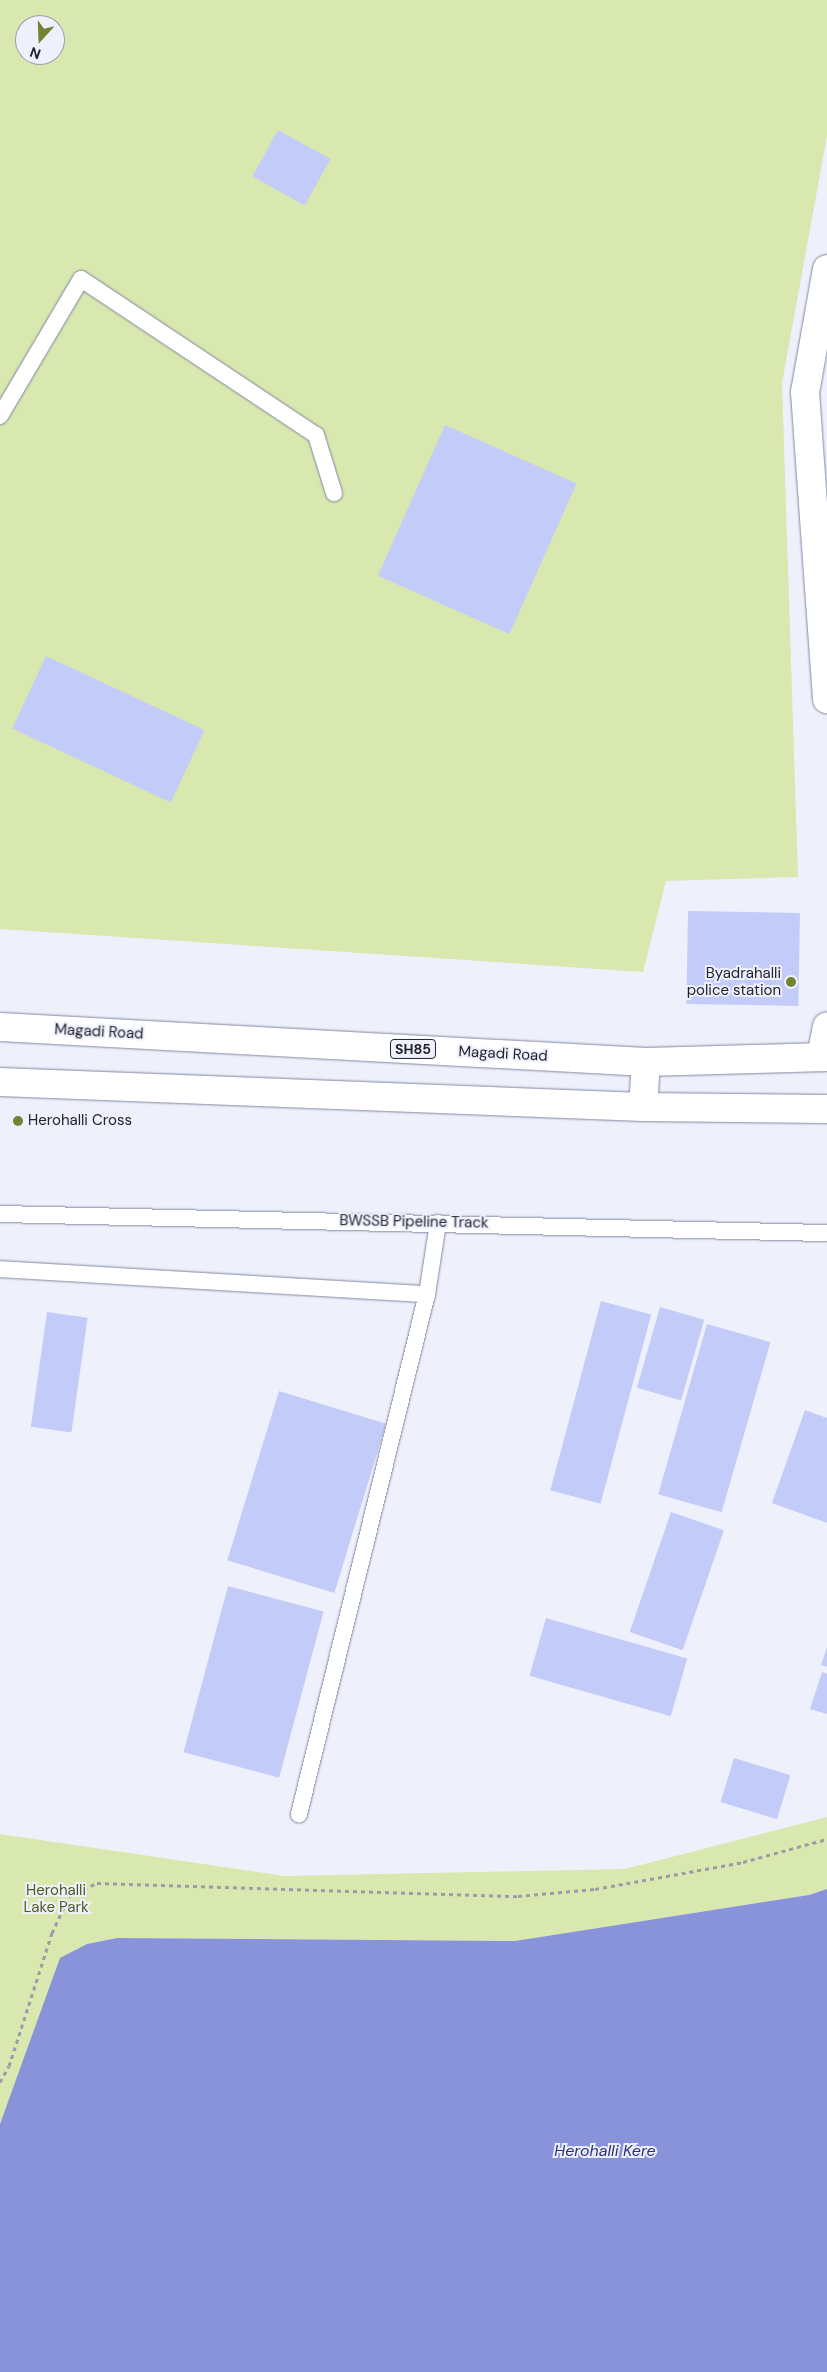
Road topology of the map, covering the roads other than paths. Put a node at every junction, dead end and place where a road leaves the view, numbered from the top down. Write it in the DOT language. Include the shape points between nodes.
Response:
graph roads {
  1 [pos="827,269"];
  2 [pos="0,416"];
  3 [pos="334,493"];
  4 [pos="827,699"];
  5 [pos="827,1026"];
  6 [pos="0,1027"];
  7 [pos="824,1057"];
  8 [pos="646,1062"];
  9 [pos="0,1082"];
  10 [pos="643,1107"];
  11 [pos="827,1109"];
  12 [pos="0,1214"];
  13 [pos="438,1223"];
  14 [pos="827,1233"];
  15 [pos="0,1269"];
  16 [pos="428,1294"];
  17 [pos="299,1814"];
  1 -- 4 [label="main road" via="805,392"];
  2 -- 3 [label="lane" via="81,279 316,435"];
  5 -- 7 [label="main road"];
  6 -- 8 [label="main road, Magadi Road / SH85"];
  7 -- 8 [label="main road, Magadi Road / SH85"];
  8 -- 10 [label="main road"];
  9 -- 10 [label="main road"];
  10 -- 11 [label="main road"];
  12 -- 13 [label="lane, BWSSB Pipeline Track"];
  13 -- 14 [label="lane, BWSSB Pipeline Track"];
  13 -- 16 [label="lane"];
  15 -- 16 [label="lane"];
  16 -- 17 [label="lane"];
}
